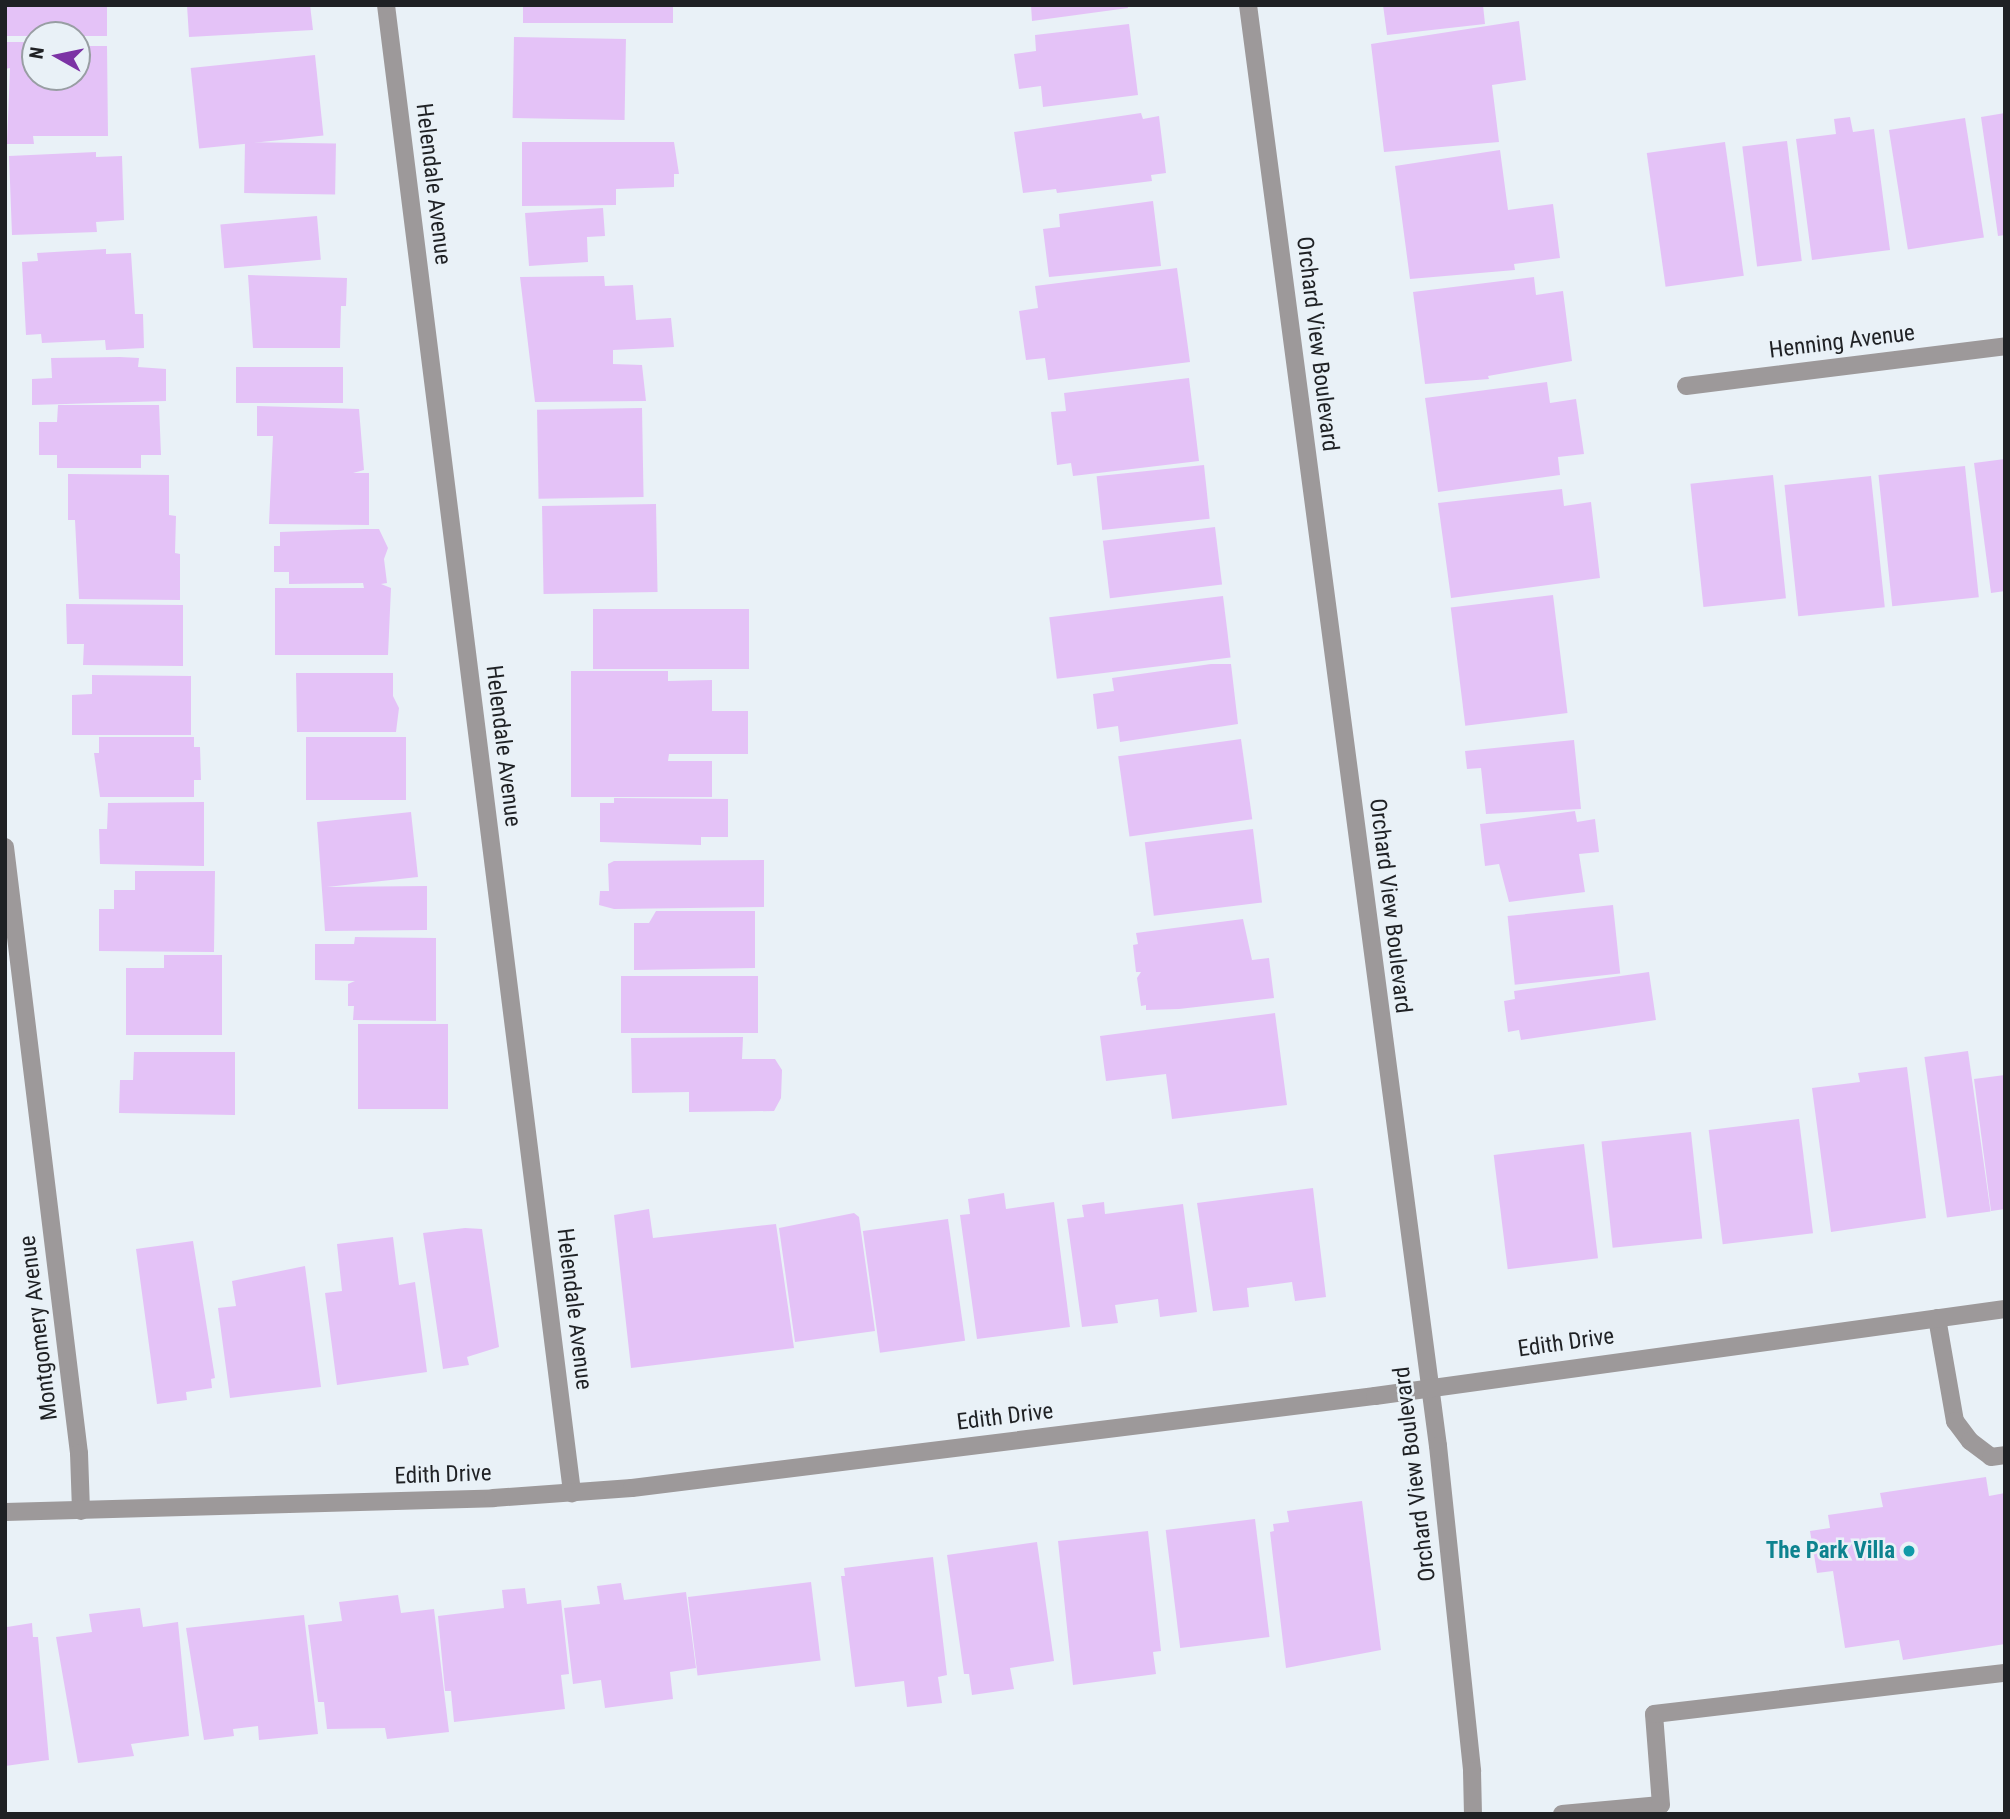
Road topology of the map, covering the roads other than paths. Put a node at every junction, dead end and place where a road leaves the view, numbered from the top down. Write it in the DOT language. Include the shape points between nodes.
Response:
graph roads {
  1 [pos="386,5"];
  2 [pos="1248,5"];
  3 [pos="2005,346"];
  4 [pos="1686,386"];
  5 [pos="5,847"];
  6 [pos="2005,1309"];
  7 [pos="1937,1318"];
  8 [pos="1430,1389"];
  9 [pos="2005,1455"];
  10 [pos="572,1493"];
  11 [pos="81,1511"];
  12 [pos="5,1512"];
  13 [pos="2005,1673"];
  14 [pos="1473,1814"];
  15 [pos="1562,1814"];
  1 -- 10 [label="street, Helendale Avenue"];
  2 -- 8 [label="street, Orchard View Boulevard"];
  3 -- 4 [label="street, Henning Avenue"];
  5 -- 11 [label="street, Montgomery Avenue" via="79,1453"];
  6 -- 7 [label="street, Edith Drive"];
  7 -- 8 [label="street, Edith Drive"];
  7 -- 9 [label="street" via="1955,1421 1970,1441 1991,1457"];
  8 -- 10 [label="street, Edith Drive"];
  8 -- 14 [label="street, Orchard View Boulevard"];
  10 -- 11 [label="street, Edith Drive"];
  11 -- 12 [label="street, Edith Drive"];
  13 -- 15 [label="street" via="1654,1714 1661,1805"];
}
